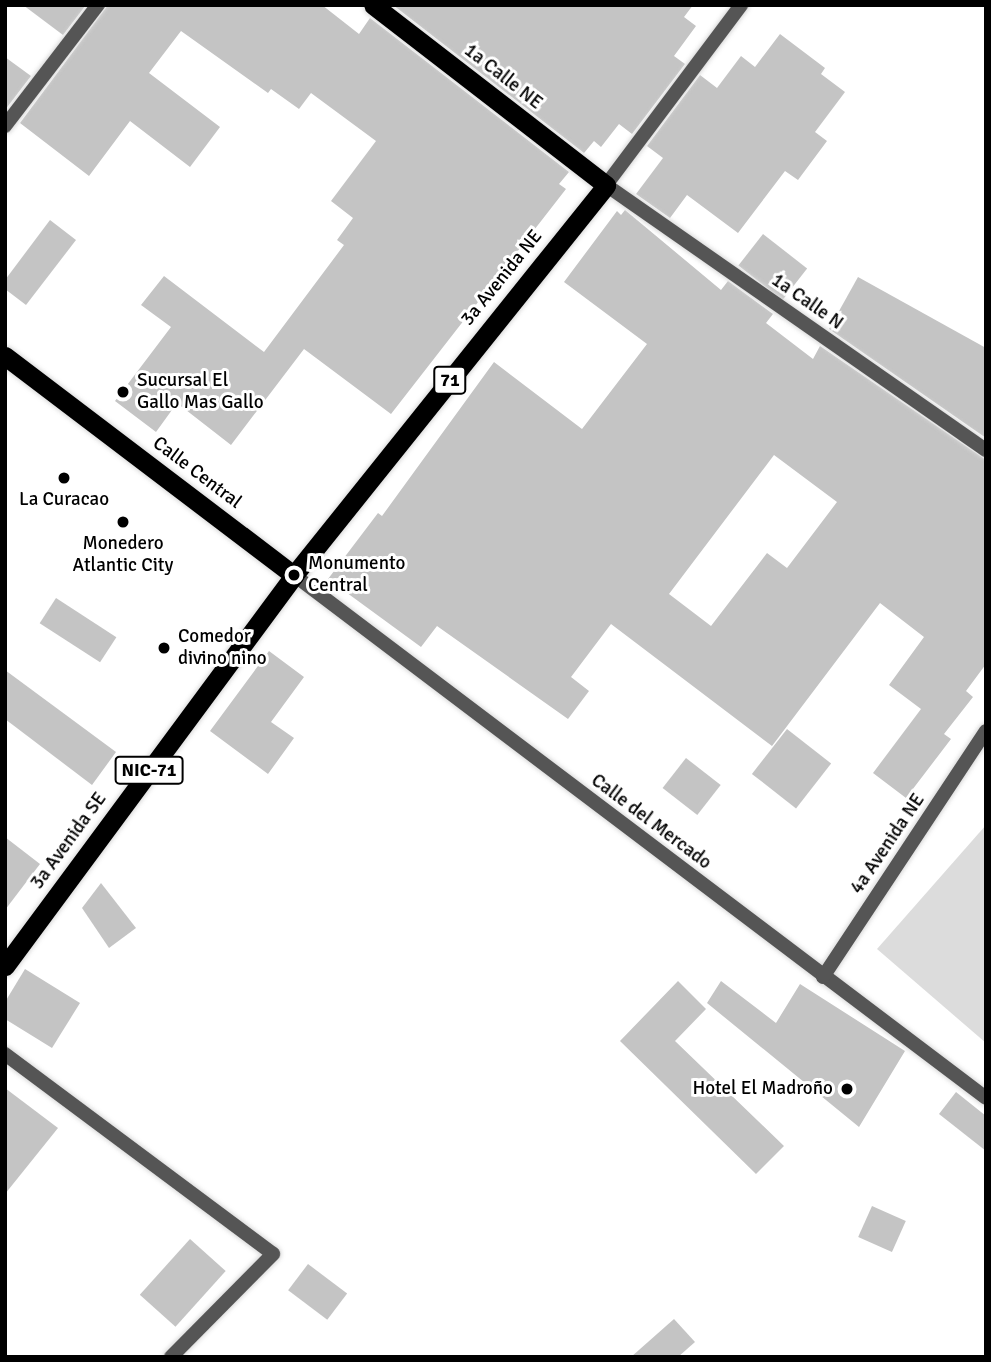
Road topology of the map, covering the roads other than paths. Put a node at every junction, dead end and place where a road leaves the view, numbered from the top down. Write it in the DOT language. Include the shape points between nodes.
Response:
graph roads {
  1 [pos="98,5"];
  2 [pos="373,5"];
  3 [pos="741,5"];
  4 [pos="5,126"];
  5 [pos="606,185"];
  6 [pos="5,356"];
  7 [pos="986,450"];
  8 [pos="294,575"];
  9 [pos="986,732"];
  10 [pos="5,965"];
  11 [pos="823,977"];
  12 [pos="5,1054"];
  13 [pos="986,1098"];
  14 [pos="171,1357"];
  1 -- 4 [label="street"];
  2 -- 5 [label="highway, 1a Calle NE"];
  3 -- 5 [label="street, 3a Avenida NE"];
  5 -- 7 [label="street, 1a Calle N"];
  5 -- 8 [label="highway, 3a Avenida NE / 71"];
  6 -- 8 [label="highway, Calle Central"];
  8 -- 10 [label="highway, 3a Avenida SE / NIC-71"];
  8 -- 11 [label="street, Calle del Mercado"];
  9 -- 11 [label="street, 4a Avenida NE"];
  11 -- 13 [label="street, Calle del Mercado"];
  12 -- 14 [label="street" via="273,1254"];
}
